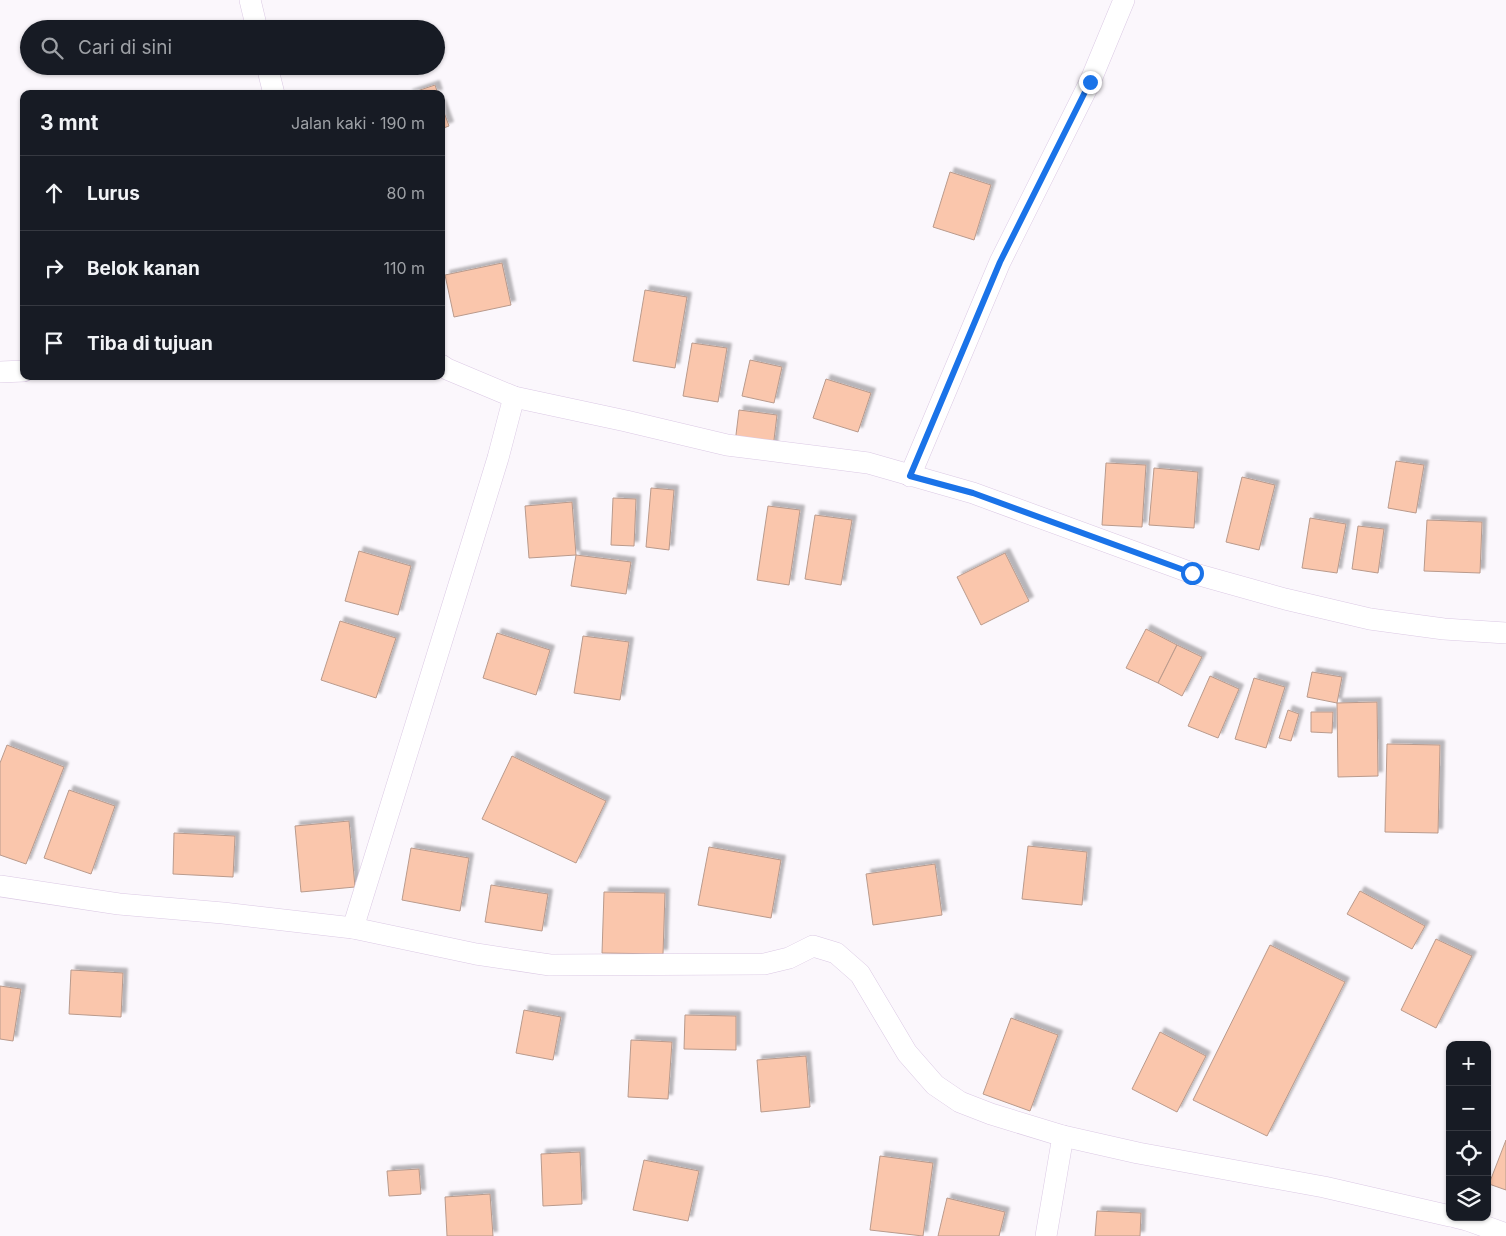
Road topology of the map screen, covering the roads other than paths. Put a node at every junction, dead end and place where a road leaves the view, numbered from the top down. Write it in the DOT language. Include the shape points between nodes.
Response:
graph roads {
  1 [pos="250,0"];
  2 [pos="1124,0"];
  3 [pos="255,20"];
  4 [pos="269,75"];
  5 [pos="273,90"];
  6 [pos="445,368"];
  7 [pos="20,371"];
  8 [pos="0,372"];
  9 [pos="514,397"];
  10 [pos="910,476"];
  11 [pos="1506,633"];
  12 [pos="0,886"];
  13 [pos="353,928"];
  14 [pos="1063,1136"];
  15 [pos="1446,1215"];
  16 [pos="1470,1221"];
  17 [pos="1506,1234"];
  18 [pos="1046,1236"];
  1 -- 3 [label="street"];
  2 -- 10 [label="street" via="1090,82 1000,262"];
  4 -- 5 [label="street"];
  6 -- 9 [label="street"];
  7 -- 8 [label="street"];
  9 -- 10 [label="street" via="727,445 868,464"];
  9 -- 13 [label="street" via="476,533"];
  10 -- 11 [label="street" via="973,493 1192,573 1285,599 1370,619"];
  12 -- 13 [label="street" via="119,904"];
  13 -- 14 [label="street" via="476,954 550,965 764,964 788,958 813,946 836,953 860,974 907,1052 935,1085 960,1102"];
  14 -- 15 [label="street" via="1324,1187"];
  14 -- 18 [label="street"];
  16 -- 17 [label="street"];
}
